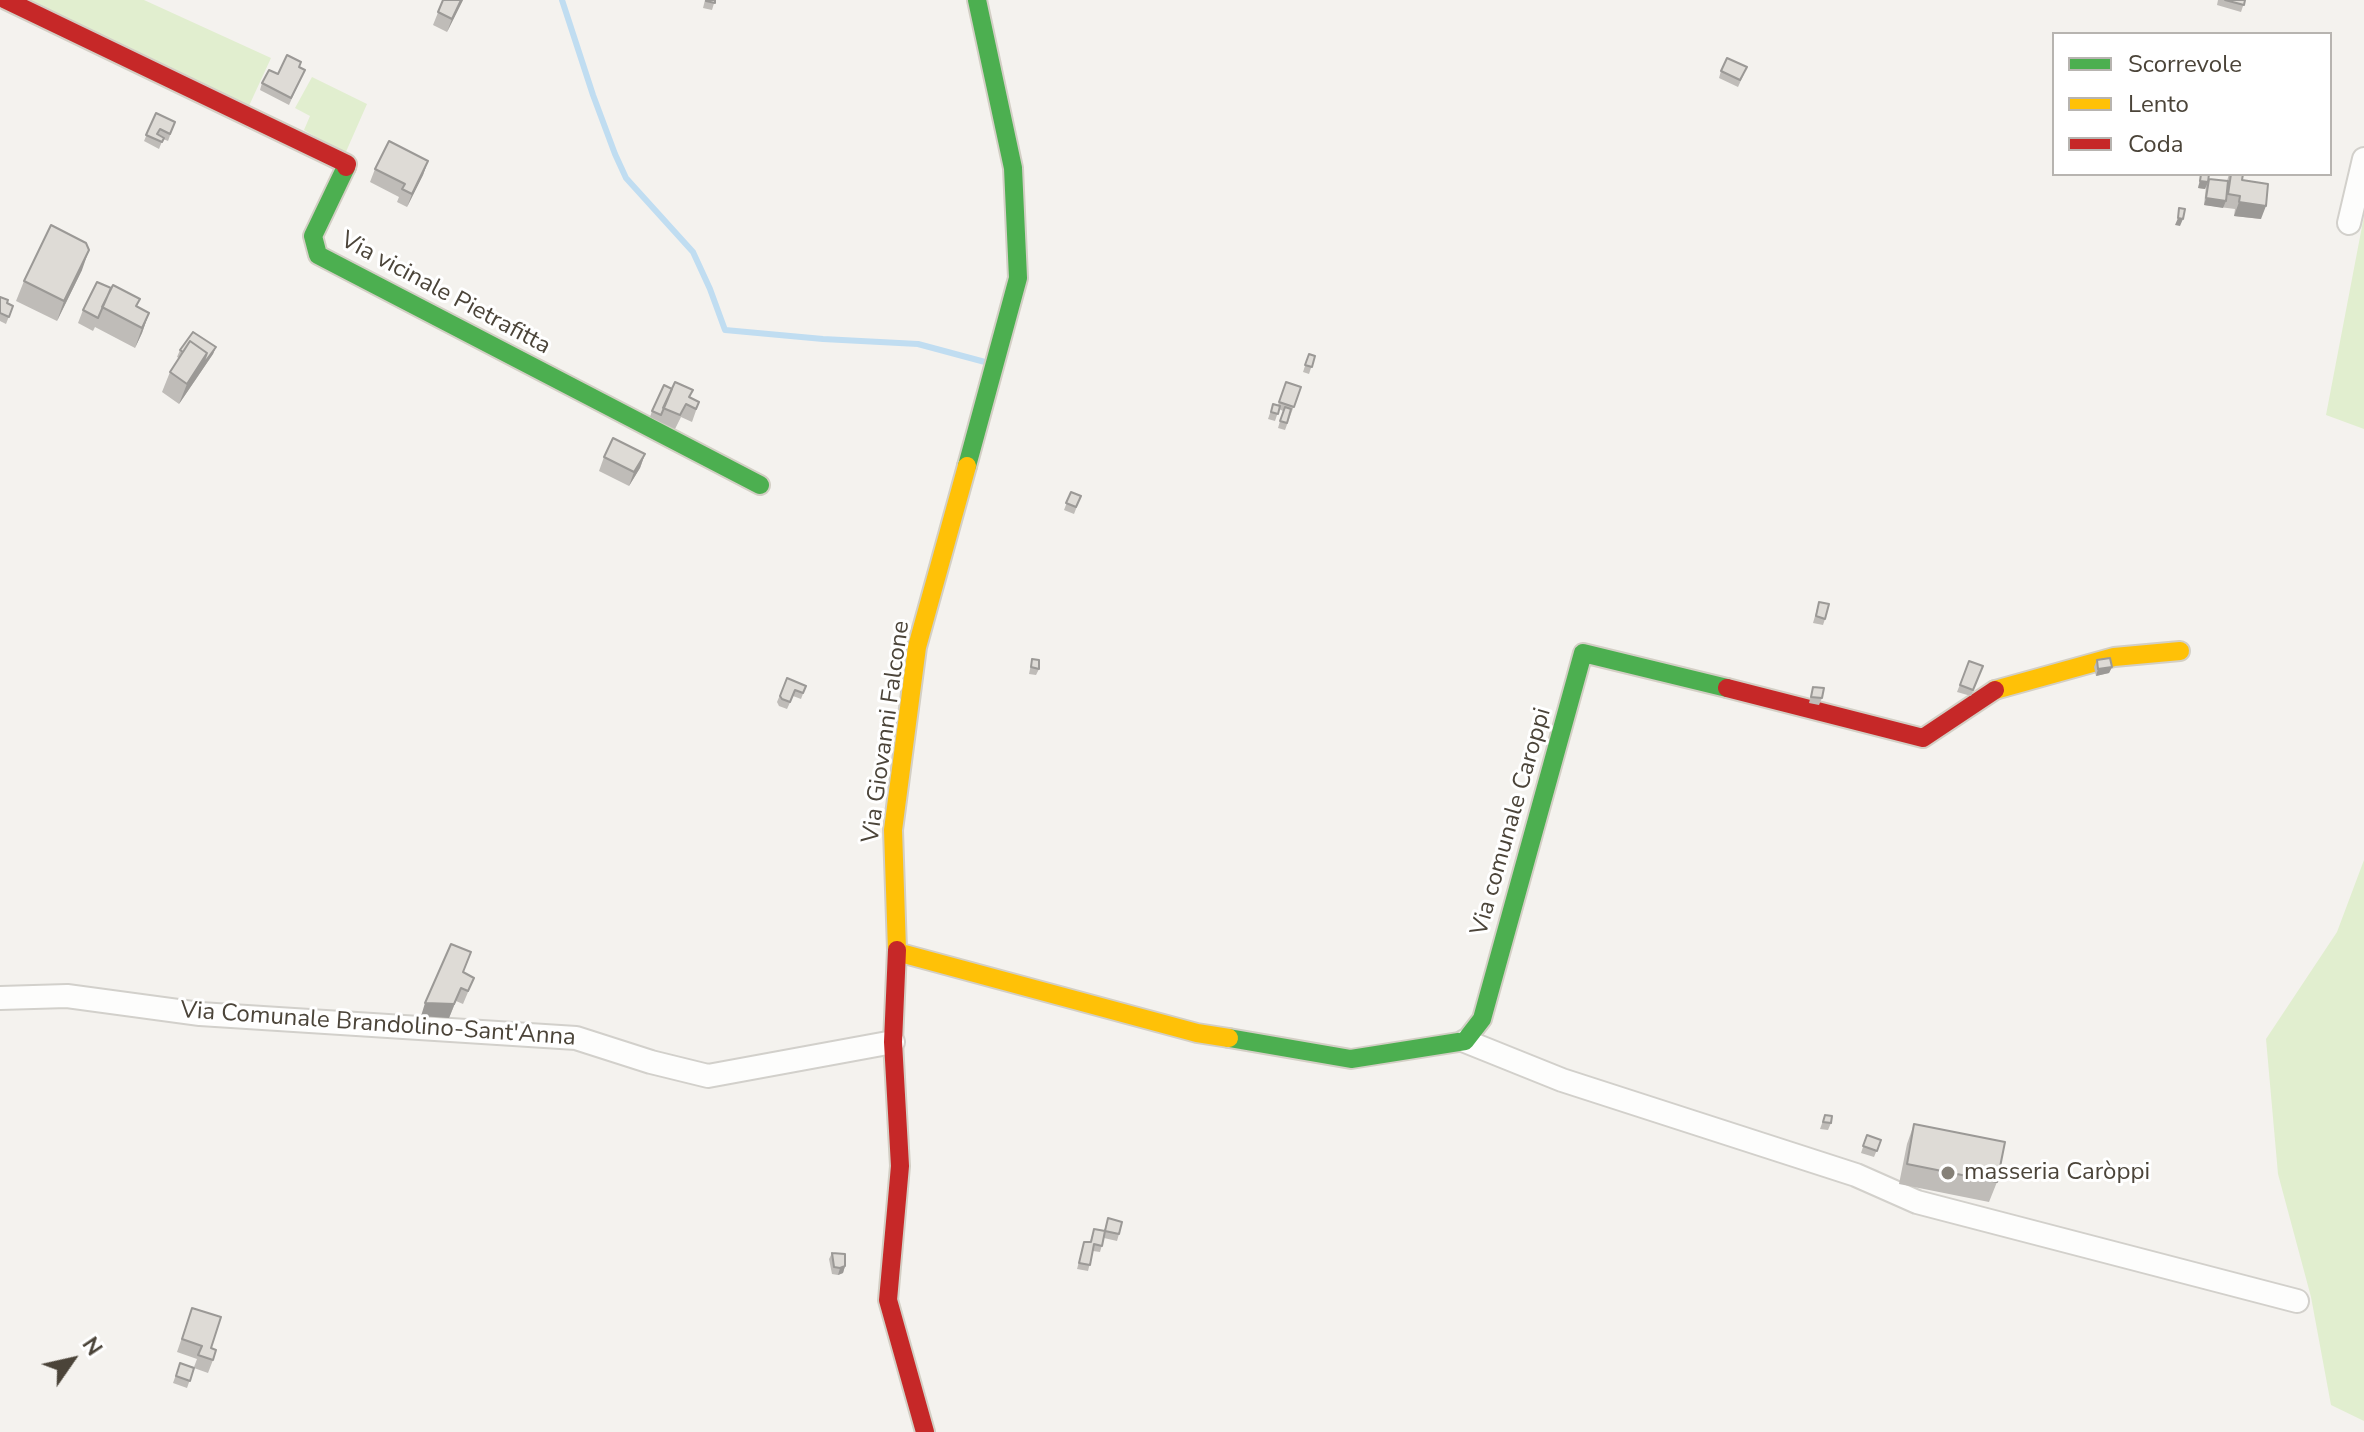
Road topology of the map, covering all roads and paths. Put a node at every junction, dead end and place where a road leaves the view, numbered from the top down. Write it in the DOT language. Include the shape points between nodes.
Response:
graph roads {
  1 [pos="6,0"];
  2 [pos="977,0"];
  3 [pos="2364,159"];
  4 [pos="2349,223"];
  5 [pos="760,485"];
  6 [pos="2180,651"];
  7 [pos="897,952"];
  8 [pos="0,998"];
  9 [pos="1465,1041"];
  10 [pos="893,1042"];
  11 [pos="2297,1301"];
  12 [pos="925,1432"];
  1 -- 5 [label="street, Via vicinale Pietrafitta" via="347,164 313,236 318,255"];
  2 -- 7 [label="street, Via Giovanni Falcone" via="1013,168 1018,278 917,647 893,830"];
  3 -- 4 [label="street"];
  6 -- 9 [label="street, Via comunale Caroppi" via="2114,657 1999,687 1923,738 1583,653 1482,1019"];
  7 -- 9 [label="street" via="1197,1033 1351,1059"];
  7 -- 10 [label="street, Via Giovanni Falcone"];
  8 -- 10 [label="street, Via Comunale Brandolino-Sant'Anna" via="67,996 200,1014 576,1038 708,1076"];
  9 -- 11 [label="street" via="1562,1080 1856,1175 1917,1202"];
  10 -- 12 [label="street, Via Giovanni Falcone" via="900,1166 888,1300"];
}
